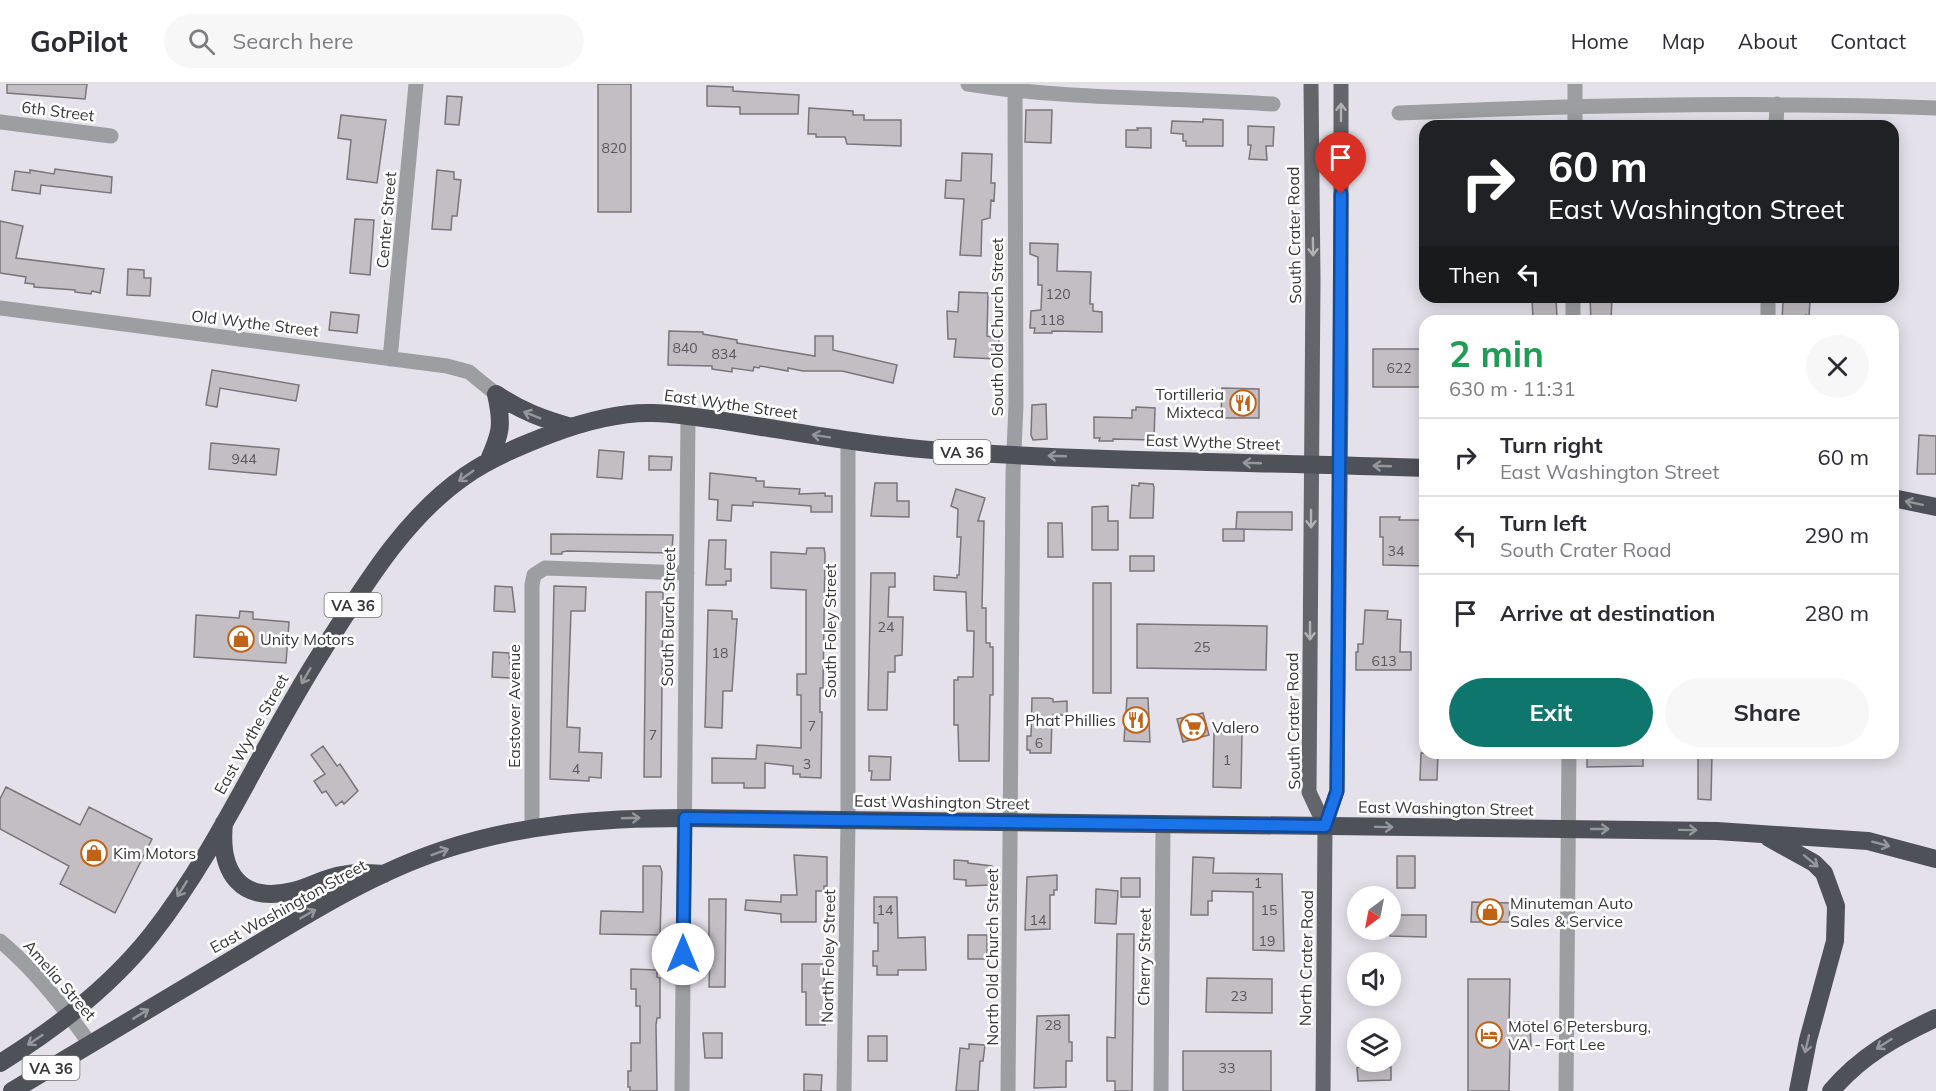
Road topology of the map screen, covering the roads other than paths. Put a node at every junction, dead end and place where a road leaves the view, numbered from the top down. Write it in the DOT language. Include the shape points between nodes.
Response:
graph roads {
  1 [pos="416,84"];
  2 [pos="968,84"];
  3 [pos="1311,84"];
  4 [pos="1341,84"];
  5 [pos="1575,84"];
  6 [pos="1015,88"];
  7 [pos="1273,104"];
  8 [pos="1777,104"];
  9 [pos="1575,105"];
  10 [pos="1936,108"];
  11 [pos="1399,113"];
  12 [pos="1575,120"];
  13 [pos="1776,120"];
  14 [pos="0,122"];
  15 [pos="111,136"];
  16 [pos="0,308"];
  17 [pos="390,359"];
  18 [pos="496,394"];
  19 [pos="688,416"];
  20 [pos="571,427"];
  21 [pos="848,440"];
  22 [pos="1014,455"];
  23 [pos="488,462"];
  24 [pos="1311,465"];
  25 [pos="1340,465"];
  26 [pos="1419,468"];
  27 [pos="1899,499"];
  28 [pos="1936,507"];
  29 [pos="687,573"];
  30 [pos="1569,759"];
  31 [pos="685,818"];
  32 [pos="225,821"];
  33 [pos="848,821"];
  34 [pos="1012,823"];
  35 [pos="1164,824"];
  36 [pos="1325,826"];
  37 [pos="532,828"];
  38 [pos="1569,829"];
  39 [pos="1760,833"];
  40 [pos="1936,860"];
  41 [pos="386,874"];
  42 [pos="0,940"];
  43 [pos="69,1014"];
  44 [pos="1936,1018"];
  45 [pos="90,1044"];
  46 [pos="0,1063"];
  47 [pos="12,1091"];
  48 [pos="682,1091"];
  49 [pos="844,1091"];
  50 [pos="1008,1091"];
  51 [pos="1161,1091"];
  52 [pos="1323,1091"];
  53 [pos="1566,1091"];
  54 [pos="1798,1091"];
  55 [pos="1831,1091"];
  1 -- 17 [label="street, Center Street"];
  2 -- 6 [label="street"];
  3 -- 24 [label="main road, South Crater Road, one-way"];
  25 -- 4 [label="main road, one-way"];
  5 -- 9 [label="street"];
  6 -- 7 [label="street"];
  6 -- 22 [label="street, South Old Church Street"];
  8 -- 9 [label="street"];
  8 -- 10 [label="street"];
  8 -- 13 [label="street"];
  9 -- 11 [label="street"];
  9 -- 12 [label="street"];
  14 -- 15 [label="street, 6th Street"];
  16 -- 17 [label="street, Old Wythe Street"];
  17 -- 18 [label="street, Old Wythe Street" via="469,372"];
  20 -- 18 [label="highway, one-way" via="536,418"];
  18 -- 23 [label="highway" via="502,418"];
  19 -- 20 [label="highway, East Wythe Street / VA 36" via="633,413"];
  21 -- 19 [label="highway, East Wythe Street / VA 36, one-way"];
  19 -- 29 [label="street, South Burch Street"];
  20 -- 23 [label="highway, East Wythe Street / VA 36"];
  21 -- 22 [label="highway, East Wythe Street / VA 36"];
  21 -- 33 [label="street, South Foley Street"];
  24 -- 22 [label="highway, East Wythe Street / VA 36, one-way"];
  22 -- 34 [label="street, South Old Church Street"];
  23 -- 32 [label="highway, East Wythe Street / VA 36, one-way" via="447,490 393,546 310,670"];
  24 -- 25 [label="highway, East Wythe Street / VA 36"];
  24 -- 36 [label="main road, South Crater Road, one-way" via="1309,792"];
  26 -- 25 [label="highway, East Wythe Street, one-way"];
  25 -- 36 [label="main road" via="1337,791"];
  28 -- 27 [label="highway, one-way"];
  29 -- 31 [label="street, South Burch Street"];
  29 -- 37 [label="street, Eastover Avenue" via="545,568 534,575"];
  30 -- 38 [label="street"];
  31 -- 33 [label="highway, East Washington Street / VA 36"];
  37 -- 31 [label="highway, East Washington Street / VA 36, one-way" via="573,821"];
  31 -- 48 [label="street, South Burch Street"];
  32 -- 41 [label="highway" via="222,843 231,873 246,889 258,893 295,891 342,875"];
  32 -- 43 [label="highway, East Wythe Street / VA 36, one-way" via="153,933"];
  33 -- 34 [label="highway, East Washington Street / VA 36"];
  33 -- 49 [label="street, North Foley Street"];
  34 -- 35 [label="highway, East Washington Street / VA 36"];
  34 -- 50 [label="street, North Old Church Street"];
  35 -- 36 [label="highway, East Washington Street / VA 36"];
  35 -- 51 [label="street, Cherry Street"];
  36 -- 38 [label="highway, East Washington Street, one-way"];
  36 -- 52 [label="main road, North Crater Road"];
  41 -- 37 [label="highway, East Washington Street / VA 36, one-way" via="442,850"];
  38 -- 39 [label="highway, East Washington Street, one-way"];
  38 -- 53 [label="street"];
  39 -- 40 [label="highway, East Washington Street, one-way" via="1868,841"];
  39 -- 54 [label="highway, one-way" via="1814,862 1824,873 1836,906 1835,941"];
  45 -- 41 [label="highway, East Washington Street / VA 36, one-way" via="303,917"];
  42 -- 43 [label="street, Amelia Street"];
  43 -- 45 [label="street, Amelia Street"];
  43 -- 46 [label="highway, VA 36, one-way"];
  44 -- 55 [label="highway, one-way" via="1866,1055"];
  45 -- 47 [label="highway, East Washington Street / VA 36"];
}
